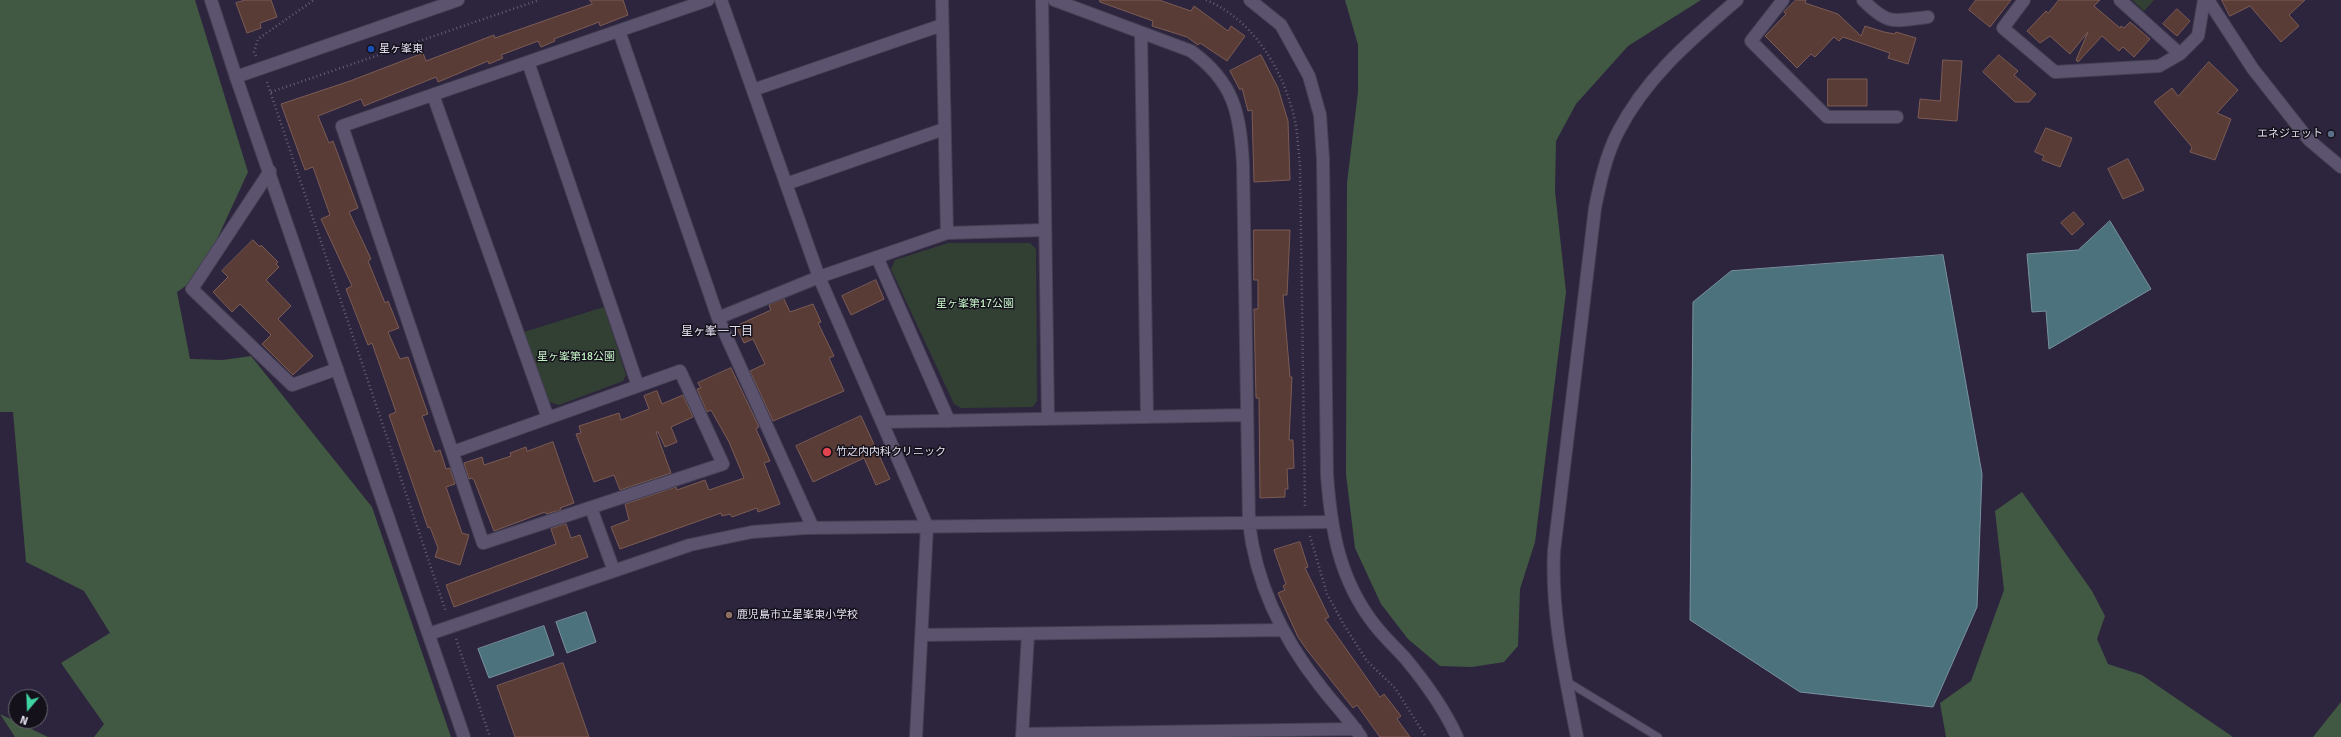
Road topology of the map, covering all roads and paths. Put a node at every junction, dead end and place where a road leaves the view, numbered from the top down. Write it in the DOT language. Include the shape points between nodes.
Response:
graph roads {
  1 [pos="211,0"];
  2 [pos="314,0"];
  3 [pos="458,0"];
  4 [pos="539,0"];
  5 [pos="708,0"];
  6 [pos="721,0"];
  7 [pos="942,0"];
  8 [pos="1042,0"];
  9 [pos="1054,0"];
  10 [pos="1250,0"];
  11 [pos="1737,0"];
  12 [pos="1783,0"];
  13 [pos="1863,0"];
  14 [pos="2024,0"];
  15 [pos="2120,0"];
  16 [pos="2204,0"];
  17 [pos="2208,0"];
  18 [pos="1928,16"];
  19 [pos="942,25"];
  20 [pos="619,30"];
  21 [pos="1141,33"];
  22 [pos="254,52"];
  23 [pos="2180,54"];
  24 [pos="528,62"];
  25 [pos="236,77"];
  26 [pos="267,82"];
  27 [pos="753,90"];
  28 [pos="271,92"];
  29 [pos="433,95"];
  30 [pos="1897,117"];
  31 [pos="944,129"];
  32 [pos="2341,166"];
  33 [pos="270,171"];
  34 [pos="786,184"];
  35 [pos="1045,230"];
  36 [pos="947,233"];
  37 [pos="877,257"];
  38 [pos="819,277"];
  39 [pos="718,318"];
  40 [pos="337,369"];
  41 [pos="638,386"];
  42 [pos="1248,415"];
  43 [pos="1147,417"];
  44 [pos="548,418"];
  45 [pos="1048,419"];
  46 [pos="949,421"];
  47 [pos="882,422"];
  48 [pos="453,452"];
  49 [pos="591,508"];
  50 [pos="1330,522"];
  51 [pos="1249,523"];
  52 [pos="927,526"];
  53 [pos="813,528"];
  54 [pos="614,571"];
  55 [pos="451,626"];
  56 [pos="1283,630"];
  57 [pos="429,634"];
  58 [pos="1028,634"];
  59 [pos="922,635"];
  60 [pos="1566,681"];
  61 [pos="1358,733"];
  62 [pos="1022,735"];
  63 [pos="1120,735"];
  64 [pos="464,737"];
  65 [pos="490,737"];
  66 [pos="916,737"];
  67 [pos="1457,737"];
  68 [pos="1577,737"];
  69 [pos="1658,737"];
  1 -- 25 [label="street"];
  2 -- 22 [label="path" via="258,39"];
  3 -- 25 [label="street"];
  4 -- 28 [label="path"];
  5 -- 20 [label="street"];
  6 -- 27 [label="street"];
  7 -- 19 [label="street"];
  8 -- 35 [label="street"];
  9 -- 21 [label="street"];
  10 -- 50 [label="street" via="1281,25 1309,76 1320,115"];
  11 -- 60 [label="street" via="1677,52 1651,82 1617,133 1601,180 1595,208 1554,551 1554,612"];
  12 -- 30 [label="street" via="1751,41 1827,117"];
  13 -- 18 [label="street" via="1880,16 1893,21"];
  14 -- 23 [label="street" via="2003,28 2055,72 2159,66"];
  15 -- 23 [label="street"];
  16 -- 23 [label="street" via="2198,36"];
  17 -- 32 [label="street" via="2253,69 2309,140"];
  19 -- 27 [label="street"];
  19 -- 31 [label="street"];
  20 -- 24 [label="street"];
  20 -- 39 [label="street"];
  21 -- 42 [label="street" via="1191,51 1209,65 1223,82 1238,115 1243,164"];
  21 -- 43 [label="street"];
  24 -- 29 [label="street"];
  24 -- 41 [label="street"];
  25 -- 33 [label="street"];
  26 -- 28 [label="path"];
  27 -- 34 [label="street"];
  28 -- 55 [label="path"];
  29 -- 44 [label="street"];
  29 -- 48 [label="street" via="342,126"];
  31 -- 34 [label="street"];
  31 -- 36 [label="street"];
  33 -- 40 [label="street"];
  33 -- 40 [label="street" via="192,289 292,385"];
  34 -- 38 [label="street"];
  35 -- 36 [label="street"];
  35 -- 45 [label="street"];
  36 -- 37 [label="street"];
  37 -- 38 [label="street"];
  37 -- 46 [label="street"];
  38 -- 39 [label="street"];
  38 -- 47 [label="street"];
  39 -- 53 [label="street"];
  40 -- 57 [label="street"];
  41 -- 44 [label="street"];
  41 -- 49 [label="street" via="680,371 724,464"];
  42 -- 43 [label="street"];
  42 -- 51 [label="street"];
  43 -- 45 [label="street"];
  44 -- 48 [label="street"];
  45 -- 46 [label="street"];
  46 -- 47 [label="street"];
  47 -- 52 [label="street"];
  48 -- 49 [label="street" via="483,543"];
  49 -- 54 [label="street"];
  50 -- 51 [label="street"];
  50 -- 67 [label="street" via="1338,553 1373,624 1424,682 1448,718"];
  51 -- 52 [label="street"];
  51 -- 56 [label="street" via="1252,550 1260,576"];
  52 -- 53 [label="street"];
  52 -- 59 [label="street"];
  53 -- 54 [label="street" via="752,532 715,538"];
  54 -- 55 [label="street"];
  55 -- 57 [label="street"];
  55 -- 65 [label="path"];
  56 -- 58 [label="street"];
  56 -- 61 [label="street" via="1320,686"];
  57 -- 64 [label="street"];
  58 -- 59 [label="street"];
  58 -- 62 [label="street"];
  59 -- 66 [label="street"];
  60 -- 68 [label="street"];
  60 -- 69 [label="lane"];
  61 -- 63 [label="street"];
  62 -- 63 [label="street"];
}
